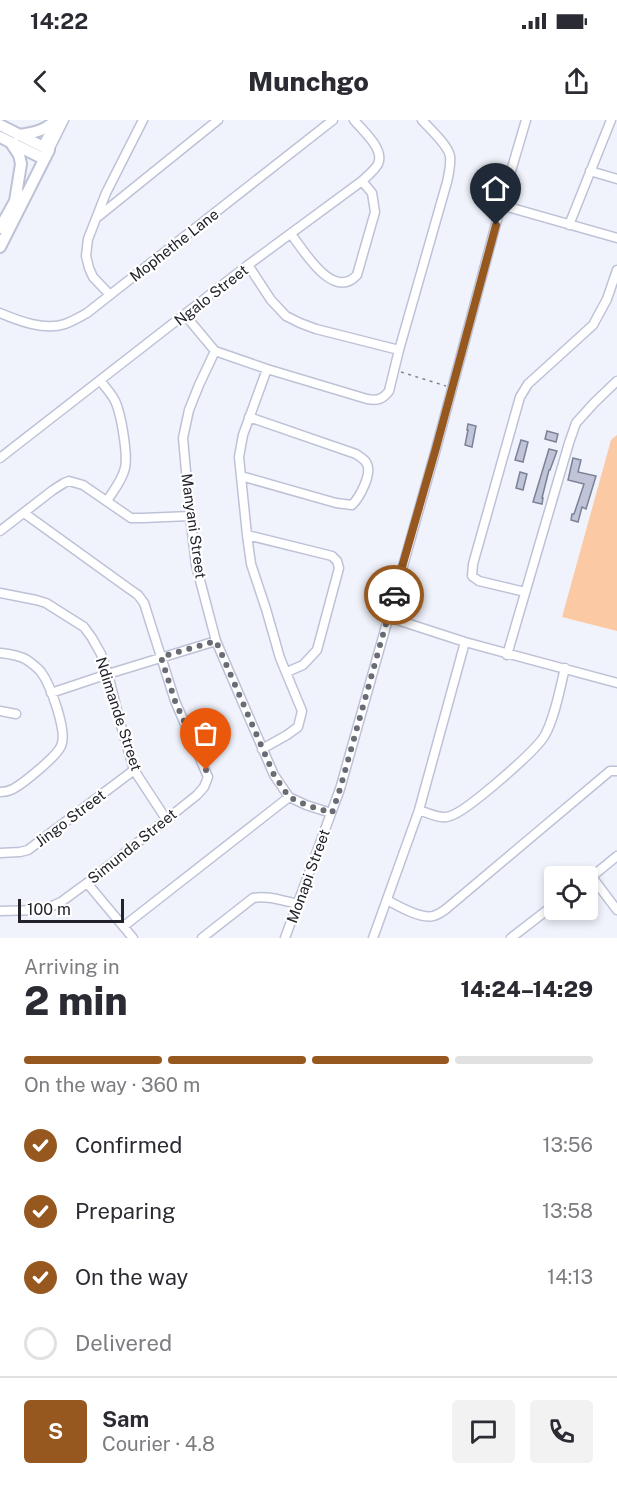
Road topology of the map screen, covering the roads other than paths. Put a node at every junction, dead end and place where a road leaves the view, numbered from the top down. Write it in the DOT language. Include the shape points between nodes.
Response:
graph roads {
  1 [pos="56,120"];
  2 [pos="64,120"];
  3 [pos="143,120"];
  4 [pos="218,120"];
  5 [pos="333,120"];
  6 [pos="354,120"];
  7 [pos="422,120"];
  8 [pos="525,120"];
  9 [pos="611,120"];
  10 [pos="0,125"];
  11 [pos="0,137"];
  12 [pos="15,139"];
  13 [pos="43,153"];
  14 [pos="590,171"];
  15 [pos="617,178"];
  16 [pos="362,181"];
  17 [pos="15,202"];
  18 [pos="501,205"];
  19 [pos="96,218"];
  20 [pos="570,225"];
  21 [pos="0,228"];
  22 [pos="291,234"];
  23 [pos="617,238"];
  24 [pos="0,247"];
  25 [pos="248,266"];
  26 [pos="617,270"];
  27 [pos="110,295"];
  28 [pos="0,313"];
  29 [pos="185,315"];
  30 [pos="399,350"];
  31 [pos="215,351"];
  32 [pos="267,369"];
  33 [pos="100,380"];
  34 [pos="617,381"];
  35 [pos="249,417"];
  36 [pos="0,458"];
  37 [pos="241,476"];
  38 [pos="107,501"];
  39 [pos="24,513"];
  40 [pos="190,516"];
  41 [pos="0,531"];
  42 [pos="247,535"];
  43 [pos="525,592"];
  44 [pos="0,593"];
  45 [pos="388,617"];
  46 [pos="216,641"];
  47 [pos="465,642"];
  48 [pos="0,653"];
  49 [pos="507,655"];
  50 [pos="161,657"];
  51 [pos="564,668"];
  52 [pos="287,672"];
  53 [pos="108,674"];
  54 [pos="617,683"];
  55 [pos="51,693"];
  56 [pos="0,711"];
  57 [pos="16,714"];
  58 [pos="262,749"];
  59 [pos="134,770"];
  60 [pos="617,771"];
  61 [pos="0,792"];
  62 [pos="289,797"];
  63 [pos="419,810"];
  64 [pos="332,813"];
  65 [pos="166,819"];
  66 [pos="0,853"];
  67 [pos="617,856"];
  68 [pos="598,871"];
  69 [pos="87,883"];
  70 [pos="598,887"];
  71 [pos="387,900"];
  72 [pos="298,904"];
  73 [pos="617,910"];
  74 [pos="0,911"];
  75 [pos="544,912"];
  76 [pos="124,926"];
  77 [pos="133,938"];
  78 [pos="201,938"];
  79 [pos="285,938"];
  80 [pos="373,938"];
  81 [pos="511,938"];
  1 -- 12 [label="main road" via="49,127"];
  1 -- 13 [label="street"];
  2 -- 13 [label="street"];
  3 -- 19 [label="street"];
  4 -- 19 [label="street"];
  5 -- 27 [label="street, Mophethe Lane"];
  6 -- 16 [label="street, Ngalo Street" via="379,153 378,164"];
  7 -- 30 [label="street" via="450,153 450,165"];
  8 -- 18 [label="street, Monapi Street"];
  9 -- 14 [label="street"];
  10 -- 12 [label="main road"];
  11 -- 12 [label="main road"];
  12 -- 13 [label="main road"];
  12 -- 17 [label="main road" via="21,164"];
  13 -- 17 [label="main road"];
  13 -- 24 [label="main road"];
  14 -- 15 [label="street"];
  14 -- 20 [label="street"];
  16 -- 22 [label="street, Ngalo Street"];
  16 -- 22 [label="street" via="372,193 375,212 357,275 352,280 343,282 322,274"];
  17 -- 21 [label="main road"];
  18 -- 20 [label="street"];
  18 -- 45 [label="street, Monapi Street"];
  19 -- 27 [label="street" via="88,239 88,268"];
  20 -- 23 [label="street"];
  22 -- 25 [label="street, Ngalo Street"];
  25 -- 29 [label="street, Ngalo Street"];
  25 -- 30 [label="street" via="286,316 316,329"];
  26 -- 43 [label="street" via="593,325 528,384 520,397 500,465 472,576"];
  27 -- 28 [label="street, Mophethe Lane" via="63,325 44,326"];
  29 -- 31 [label="street"];
  29 -- 33 [label="street, Ngalo Street"];
  30 -- 32 [label="street" via="389,391 375,400"];
  31 -- 32 [label="street"];
  31 -- 40 [label="street, Manyani Street" via="192,402 183,438"];
  32 -- 35 [label="street"];
  33 -- 36 [label="street, Ngalo Street"];
  33 -- 38 [label="street" via="118,407 126,459 123,476"];
  34 -- 43 [label="street" via="576,423"];
  35 -- 37 [label="street" via="239,457"];
  35 -- 37 [label="street" via="356,454 368,465 368,473 352,505"];
  37 -- 42 [label="street"];
  38 -- 39 [label="street" via="83,484 69,481"];
  38 -- 40 [label="street" via="131,518"];
  39 -- 41 [label="street"];
  39 -- 50 [label="street, Simunda Street" via="138,595"];
  40 -- 46 [label="street, Manyani Street" via="196,565"];
  42 -- 52 [label="street" via="250,564"];
  42 -- 52 [label="street" via="332,556 338,561 317,650 303,665"];
  43 -- 49 [label="street"];
  44 -- 53 [label="street, Ndimande Street" via="46,603 84,627"];
  45 -- 47 [label="street"];
  45 -- 64 [label="street, Monapi Street"];
  46 -- 50 [label="street"];
  46 -- 58 [label="street, Manyani Street"];
  47 -- 49 [label="street"];
  47 -- 63 [label="street"];
  48 -- 55 [label="street" via="23,657 40,671"];
  49 -- 51 [label="street"];
  50 -- 53 [label="street"];
  50 -- 65 [label="street, Simunda Street" via="175,701 208,777 204,787"];
  51 -- 54 [label="street"];
  51 -- 63 [label="street" via="546,733 539,744 455,814 440,817"];
  52 -- 58 [label="street" via="303,711 301,720 298,727"];
  53 -- 55 [label="street"];
  53 -- 59 [label="street, Ndimande Street"];
  55 -- 61 [label="street" via="62,730 62,746 14,789"];
  56 -- 57 [label="street"];
  58 -- 62 [label="street, Manyani Street"];
  59 -- 65 [label="street, Ndimande Street"];
  59 -- 66 [label="street, Jingo Street" via="28,850"];
  60 -- 71 [label="street" via="610,771 436,915 419,915"];
  62 -- 64 [label="street"];
  62 -- 76 [label="street"];
  63 -- 71 [label="street"];
  64 -- 72 [label="street, Monapi Street"];
  65 -- 69 [label="street, Simunda Street"];
  67 -- 68 [label="street"];
  69 -- 74 [label="street, Simunda Street" via="50,907"];
  69 -- 76 [label="street"];
  70 -- 73 [label="street"];
  71 -- 80 [label="street"];
  72 -- 78 [label="street" via="253,898"];
  72 -- 79 [label="street, Monapi Street"];
  75 -- 81 [label="street"];
  76 -- 77 [label="street"];
}
